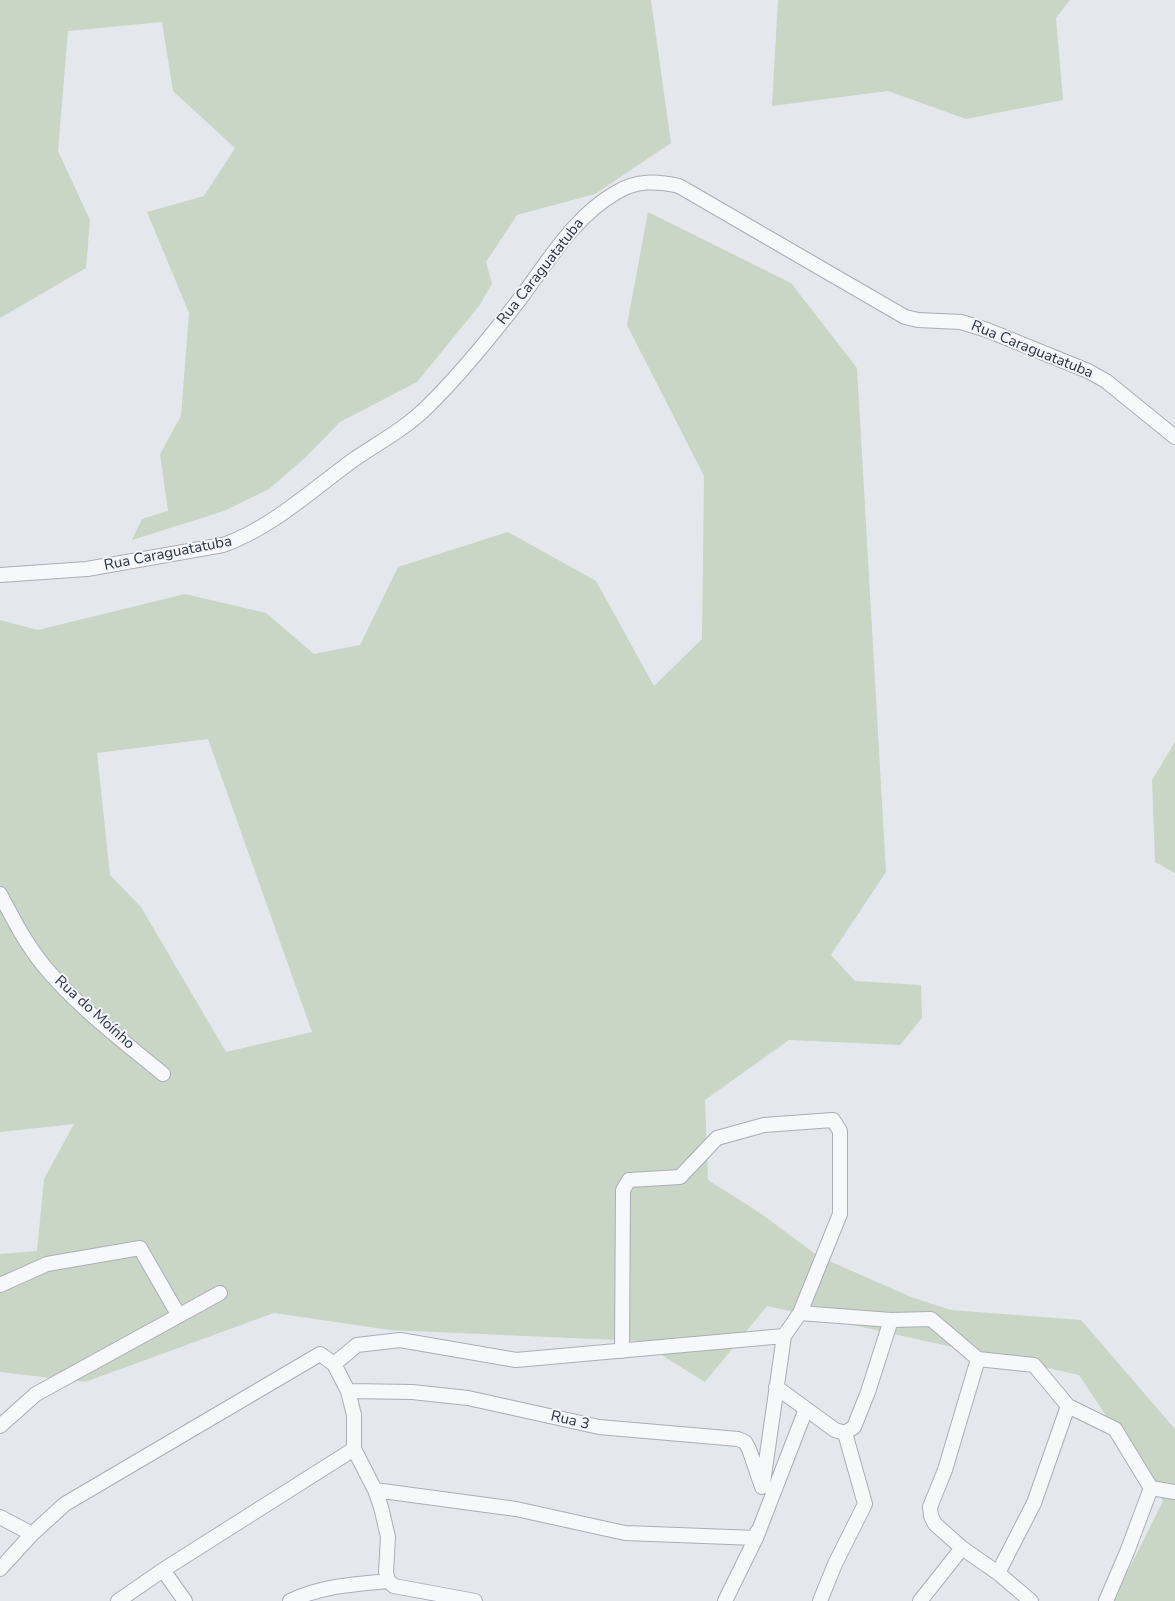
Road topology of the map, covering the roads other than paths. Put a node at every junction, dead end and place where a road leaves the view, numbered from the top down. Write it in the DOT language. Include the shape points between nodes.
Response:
graph roads {
  1 [pos="1175,437"];
  2 [pos="0,575"];
  3 [pos="0,894"];
  4 [pos="163,1074"];
  5 [pos="0,1285"];
  6 [pos="220,1293"];
  7 [pos="800,1313"];
  8 [pos="179,1316"];
  9 [pos="891,1320"];
  10 [pos="784,1336"];
  11 [pos="622,1350"];
  12 [pos="978,1359"];
  13 [pos="334,1364"];
  14 [pos="776,1387"];
  15 [pos="348,1391"];
  16 [pos="1068,1406"];
  17 [pos="806,1409"];
  18 [pos="0,1426"];
  19 [pos="845,1433"];
  20 [pos="354,1449"];
  21 [pos="762,1488"];
  22 [pos="1151,1488"];
  23 [pos="375,1490"];
  24 [pos="1175,1492"];
  25 [pos="0,1517"];
  26 [pos="32,1534"];
  27 [pos="756,1538"];
  28 [pos="962,1548"];
  29 [pos="0,1569"];
  30 [pos="163,1570"];
  31 [pos="998,1573"];
  32 [pos="388,1581"];
  33 [pos="118,1601"];
  34 [pos="185,1601"];
  35 [pos="290,1601"];
  36 [pos="475,1601"];
  37 [pos="725,1601"];
  38 [pos="820,1601"];
  39 [pos="920,1601"];
  40 [pos="1031,1601"];
  41 [pos="1106,1601"];
  1 -- 2 [label="street, Rua Caraguatatuba" via="1088,370 961,322 905,317 679,186 643,182 618,191 569,232 477,354 426,408 392,436 242,539 224,546 87,569"];
  3 -- 4 [label="street, Rua do Moínho" via="18,929 43,965 74,999"];
  5 -- 8 [label="street" via="48,1264 140,1248"];
  6 -- 8 [label="street"];
  7 -- 9 [label="street"];
  7 -- 10 [label="street"];
  7 -- 11 [label="street" via="840,1214 840,1131 833,1120 764,1125 717,1138 680,1177 629,1180 623,1190"];
  8 -- 18 [label="street" via="36,1394"];
  9 -- 12 [label="street" via="931,1319"];
  9 -- 19 [label="street" via="854,1427"];
  10 -- 11 [label="street"];
  10 -- 14 [label="street"];
  11 -- 13 [label="street" via="516,1360 400,1340 357,1345"];
  12 -- 16 [label="street" via="1034,1365"];
  12 -- 28 [label="street" via="945,1470 930,1507 935,1524"];
  13 -- 15 [label="street"];
  13 -- 26 [label="street" via="320,1354 65,1504"];
  14 -- 17 [label="street"];
  14 -- 21 [label="street"];
  15 -- 20 [label="street" via="354,1415"];
  15 -- 21 [label="street, Rua 3" via="412,1392 468,1398 598,1428 738,1439 749,1449"];
  16 -- 22 [label="street" via="1115,1429"];
  16 -- 31 [label="street" via="1034,1503"];
  17 -- 19 [label="street" via="835,1430"];
  17 -- 27 [label="street"];
  19 -- 38 [label="street" via="865,1504"];
  20 -- 23 [label="street"];
  20 -- 30 [label="street"];
  21 -- 27 [label="street"];
  22 -- 24 [label="street"];
  22 -- 41 [label="street"];
  23 -- 27 [label="street" via="516,1509 625,1534"];
  23 -- 32 [label="street" via="388,1536"];
  25 -- 26 [label="street"];
  26 -- 29 [label="street"];
  27 -- 37 [label="street"];
  28 -- 31 [label="street"];
  28 -- 39 [label="street"];
  30 -- 33 [label="street"];
  30 -- 34 [label="street"];
  31 -- 40 [label="street"];
  32 -- 35 [label="street" via="337,1586"];
  32 -- 36 [label="street" via="394,1586"];
}
